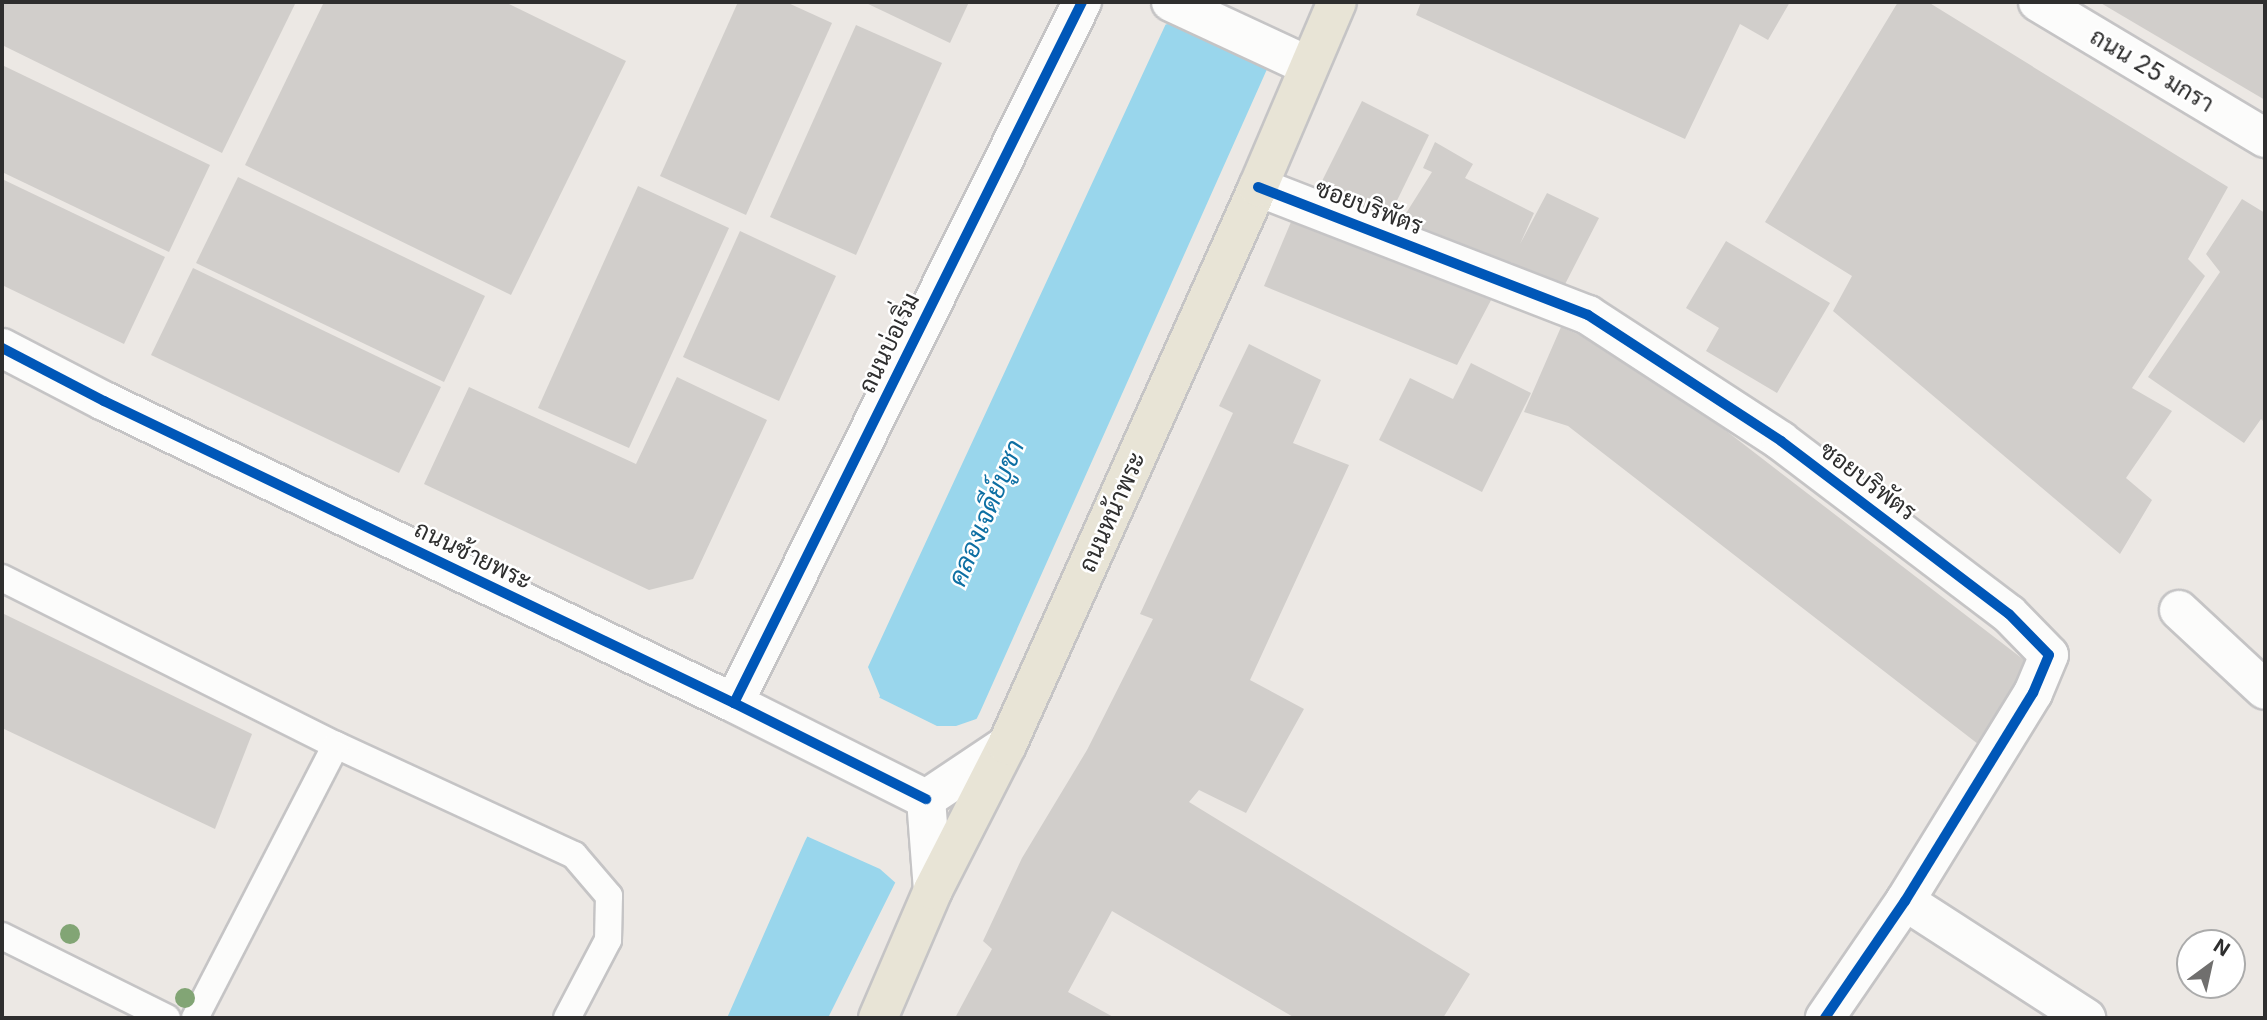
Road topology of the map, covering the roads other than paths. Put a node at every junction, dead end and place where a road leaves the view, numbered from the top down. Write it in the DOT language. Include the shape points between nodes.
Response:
graph roads {
  1 [pos="1082,2"];
  2 [pos="1171,2"];
  3 [pos="1334,3"];
  4 [pos="2048,4"];
  5 [pos="1307,65"];
  6 [pos="2265,138"];
  7 [pos="1258,187"];
  8 [pos="2,348"];
  9 [pos="2,578"];
  10 [pos="2179,610"];
  11 [pos="2265,690"];
  12 [pos="750,712"];
  13 [pos="337,745"];
  14 [pos="1007,745"];
  15 [pos="926,799"];
  16 [pos="933,890"];
  17 [pos="1905,901"];
  18 [pos="2,936"];
  19 [pos="167,1018"];
  20 [pos="195,1018"];
  21 [pos="567,1018"];
  22 [pos="878,1018"];
  23 [pos="1825,1018"];
  24 [pos="2086,1018"];
  1 -- 12 [label="street, ถนนบ่อเริ่ม"];
  2 -- 5 [label="street"];
  3 -- 5 [label="main road, ถนนหน้าพระ"];
  4 -- 6 [label="street, ถนน 25 มกรา"];
  5 -- 7 [label="main road, ถนนหน้าพระ"];
  7 -- 14 [label="main road, ถนนหน้าพระ"];
  7 -- 17 [label="street, ซอยบริพัตร" via="1588,315 1781,441 2009,614 2049,654 2033,693"];
  8 -- 12 [label="street, ถนนซ้ายพระ"];
  9 -- 13 [label="lane"];
  10 -- 11 [label="street"];
  12 -- 15 [label="street, ถนนซ้ายพระ"];
  13 -- 20 [label="lane"];
  13 -- 21 [label="lane" via="574,855 609,895 608,940"];
  14 -- 15 [label="street"];
  14 -- 16 [label="main road, ถนนหน้าพระ"];
  15 -- 16 [label="street"];
  16 -- 22 [label="main road, ถนนหน้าพระ"];
  17 -- 23 [label="street, ซอยบริพัตร"];
  17 -- 24 [label="street"];
  18 -- 19 [label="lane"];
}
